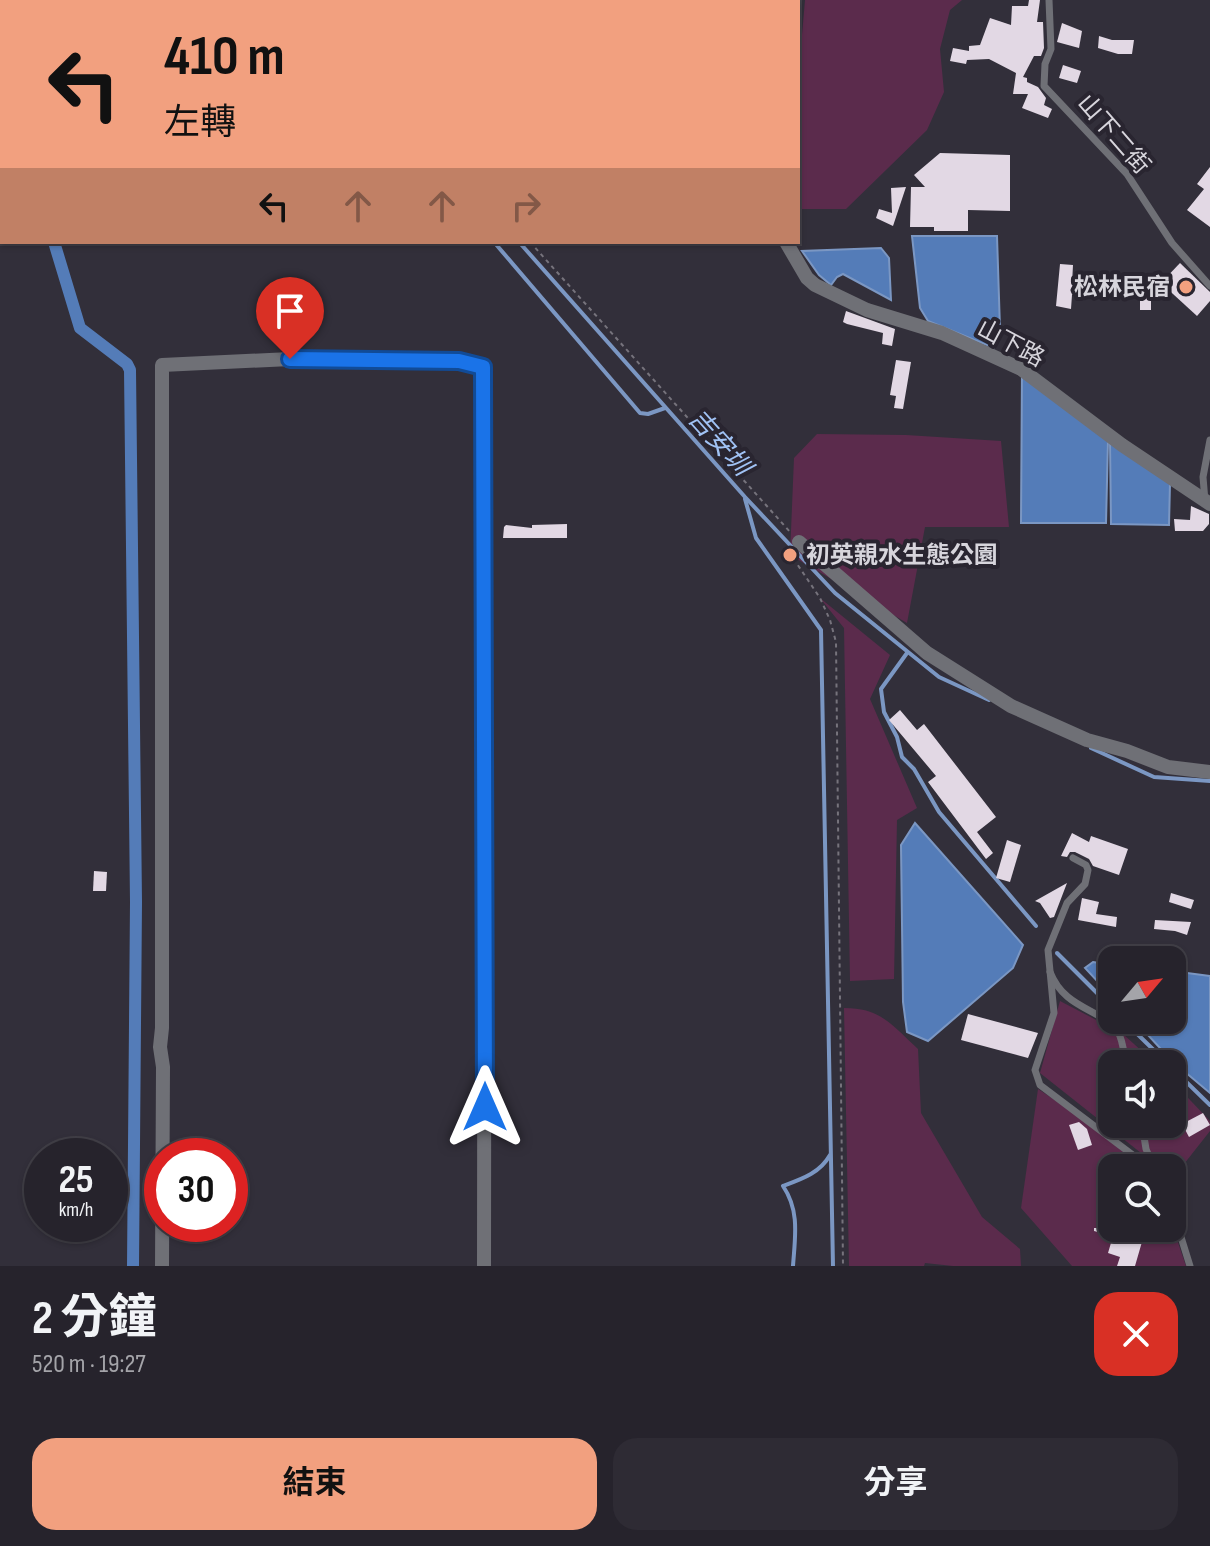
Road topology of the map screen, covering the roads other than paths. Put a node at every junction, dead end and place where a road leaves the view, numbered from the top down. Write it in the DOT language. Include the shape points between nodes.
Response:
graph roads {
  1 [pos="1049,0"];
  2 [pos="787,244"];
  3 [pos="1210,286"];
  4 [pos="1210,440"];
  5 [pos="1208,504"];
  6 [pos="799,542"];
  7 [pos="1210,772"];
  8 [pos="1073,858"];
  9 [pos="1047,960"];
  10 [pos="1123,1050"];
  11 [pos="1133,1154"];
  12 [pos="1183,1242"];
  13 [pos="162,1266"];
  14 [pos="484,1266"];
  15 [pos="1190,1266"];
  1 -- 3 [label="lane, 山下二街" via="1051,49 1044,86 1127,174 1172,243"];
  2 -- 5 [label="street, 山下路" via="815,285 1021,369"];
  4 -- 5 [label="lane" via="1203,477"];
  6 -- 7 [label="street" via="927,653 1011,706 1087,740 1168,767"];
  8 -- 9 [label="lane" via="1086,865 1085,884 1067,903"];
  9 -- 10 [label="lane" via="1060,989 1119,1033"];
  9 -- 11 [label="lane" via="1054,1013 1035,1070 1040,1085"];
  12 -- 15 [label="lane"];
  13 -- 14 [label="street" via="162,365 290,359 459,361 483,367 485,375"];
}
